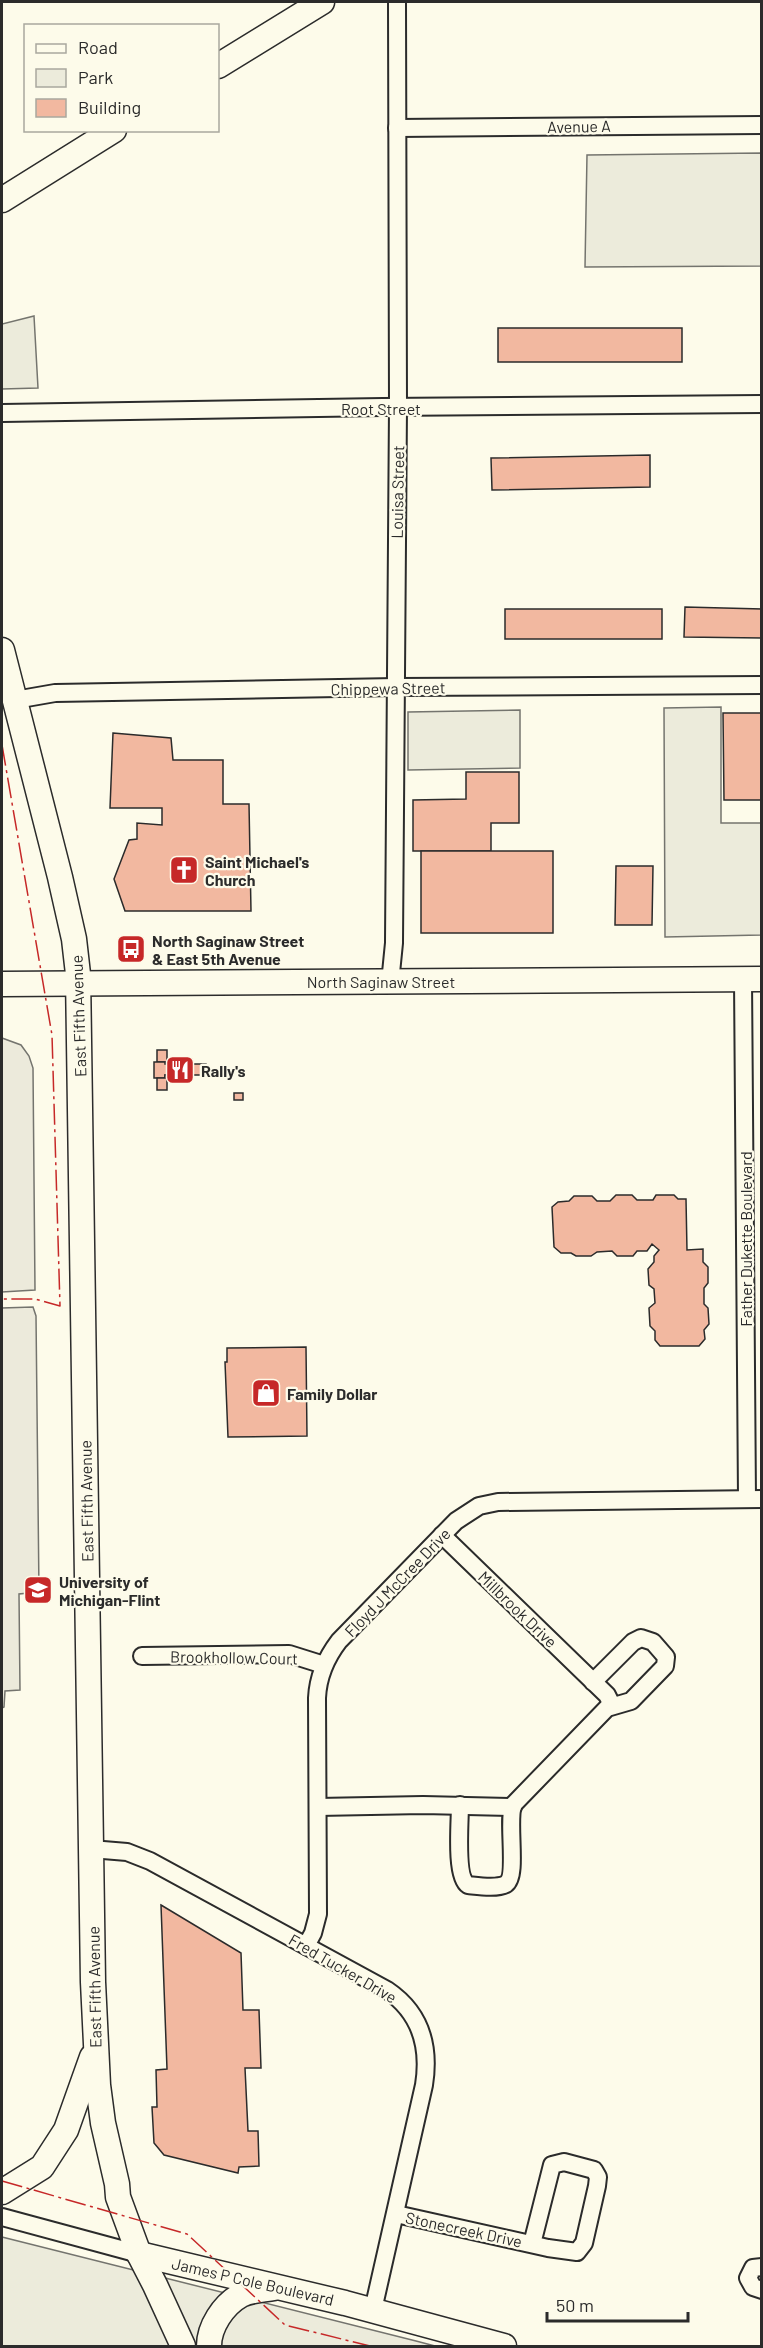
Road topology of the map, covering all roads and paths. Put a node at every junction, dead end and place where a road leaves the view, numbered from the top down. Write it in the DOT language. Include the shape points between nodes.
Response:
graph roads {
  1 [pos="322,2"];
  2 [pos="397,2"];
  3 [pos="219,65"];
  4 [pos="762,125"];
  5 [pos="397,128"];
  6 [pos="111,132"];
  7 [pos="2,200"];
  8 [pos="762,404"];
  9 [pos="398,407"];
  10 [pos="2,413"];
  11 [pos="2,650"];
  12 [pos="762,685"];
  13 [pos="396,687"];
  14 [pos="15,700"];
  15 [pos="752,979"];
  16 [pos="390,982"];
  17 [pos="78,983"];
  18 [pos="2,984"];
  19 [pos="754,1320"];
  20 [pos="754,1383"];
  21 [pos="754,1499"];
  22 [pos="442,1535"];
  23 [pos="142,1656"];
  24 [pos="324,1665"];
  25 [pos="593,1682"];
  26 [pos="612,1705"];
  27 [pos="460,1804"];
  28 [pos="318,1807"];
  29 [pos="513,1807"];
  30 [pos="91,1849"];
  31 [pos="306,1946"];
  32 [pos="95,2049"];
  33 [pos="2,2192"];
  34 [pos="396,2214"];
  35 [pos="2,2217"];
  36 [pos="532,2244"];
  37 [pos="139,2254"];
  38 [pos="762,2267"];
  39 [pos="282,2287"];
  40 [pos="762,2290"];
  41 [pos="373,2310"];
  42 [pos="183,2346"];
  43 [pos="209,2346"];
  44 [pos="504,2346"];
  1 -- 3 [label="main road"];
  2 -- 5 [label="street, Louisa Street"];
  4 -- 5 [label="street, Avenue A"];
  5 -- 9 [label="street, Louisa Street"];
  6 -- 7 [label="main road"];
  8 -- 9 [label="street, Root Street"];
  9 -- 10 [label="street, Root Street"];
  9 -- 13 [label="street, Louisa Street"];
  11 -- 14 [label="main road, East Fifth Avenue"];
  12 -- 13 [label="street, Chippewa Street"];
  13 -- 14 [label="street, Chippewa Street" via="55,693"];
  13 -- 16 [label="street, Louisa Street" via="394,943"];
  14 -- 17 [label="main road, East Fifth Avenue" via="72,930"];
  15 -- 16 [label="main road, North Saginaw Street"];
  15 -- 19 [label="street, Father Dukette Boulevard"];
  16 -- 17 [label="main road, North Saginaw Street"];
  17 -- 18 [label="main road, North Saginaw Street"];
  17 -- 30 [label="main road, East Fifth Avenue"];
  19 -- 20 [label="street, Father Dukette Boulevard"];
  20 -- 21 [label="street, Father Dukette Boulevard"];
  21 -- 22 [label="street, Floyd J McCree Drive" via="498,1502 471,1511"];
  22 -- 24 [label="street, Floyd J McCree Drive" via="339,1641"];
  22 -- 25 [label="street, Millbrook Drive"];
  23 -- 24 [label="street, Brookhollow Court" via="289,1654"];
  24 -- 28 [label="street, Floyd J McCree Drive" via="317,1690"];
  25 -- 26 [label="street, Millbrook Drive"];
  25 -- 26 [label="street" via="637,1639 649,1639 662,1651 666,1657 662,1670 628,1703"];
  26 -- 29 [label="street"];
  27 -- 28 [label="street"];
  27 -- 29 [label="street"];
  27 -- 29 [label="street" via="461,1876 465,1884 473,1886 501,1885 509,1880"];
  28 -- 31 [label="street, Floyd J McCree Drive" via="318,1914"];
  30 -- 31 [label="street, Fred Tucker Drive" via="142,1857"];
  30 -- 32 [label="main road, East Fifth Avenue"];
  31 -- 34 [label="street, Fred Tucker Drive" via="396,1996 421,2030 426,2052 424,2085"];
  32 -- 33 [label="main road" via="66,2130 42,2167"];
  32 -- 37 [label="main road, East Fifth Avenue" via="103,2123 118,2197"];
  34 -- 36 [label="street, Stonecreek Drive"];
  34 -- 41 [label="street, Fred Tucker Drive"];
  35 -- 37 [label="street, James P Cole Boulevard"];
  36 -- 36 [label="street, Stonecreek Drive" via="569,2252 580,2250 598,2181 594,2170 564,2162 552,2165"];
  37 -- 39 [label="main road, James P Cole Boulevard"];
  37 -- 42 [label="main road, East Fifth Avenue"];
  38 -- 40 [label="street" via="753,2268 748,2278 753,2287"];
  39 -- 41 [label="main road, James P Cole Boulevard"];
  39 -- 43 [label="main road" via="240,2296 218,2317"];
  41 -- 44 [label="main road, James P Cole Boulevard"];
}
